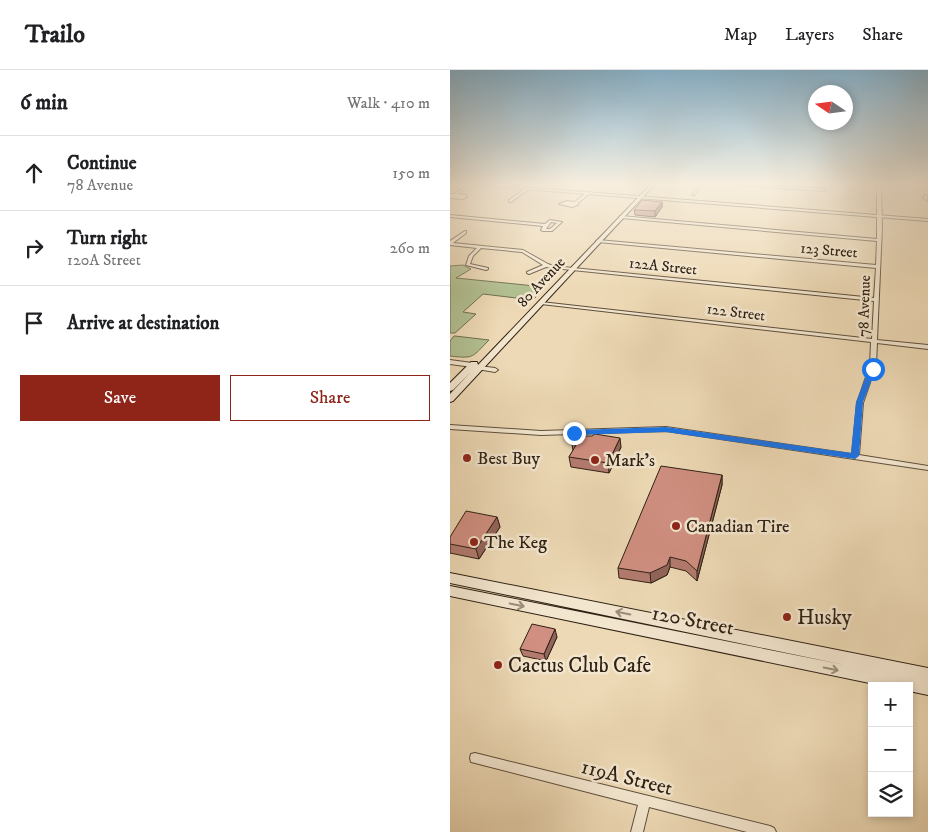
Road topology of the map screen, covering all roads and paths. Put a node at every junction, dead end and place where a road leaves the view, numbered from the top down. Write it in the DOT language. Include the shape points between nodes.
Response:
graph roads {
  1 [pos="488,220"];
  2 [pos="616,220"];
  3 [pos="676,220"];
  4 [pos="880,220"];
  5 [pos="546,225"];
  6 [pos="465,232"];
  7 [pos="599,237"];
  8 [pos="879,240"];
  9 [pos="450,244"];
  10 [pos="480,247"];
  11 [pos="546,265"];
  12 [pos="878,267"];
  13 [pos="486,268"];
  14 [pos="569,268"];
  15 [pos="529,273"];
  16 [pos="876,300"];
  17 [pos="540,303"];
  18 [pos="875,341"];
  19 [pos="928,347"];
  20 [pos="450,362"];
  21 [pos="476,366"];
  22 [pos="495,370"];
  23 [pos="450,388"];
  24 [pos="450,399"];
  25 [pos="450,427"];
  26 [pos="855,456"];
  27 [pos="928,468"];
  28 [pos="450,578"];
  29 [pos="450,591"];
  30 [pos="737,643"];
  31 [pos="928,676"];
  32 [pos="928,688"];
  33 [pos="475,758"];
  34 [pos="645,801"];
  35 [pos="637,832"];
  36 [pos="770,832"];
  1 -- 5 [label="street"];
  2 -- 7 [label="main road, 80 Avenue"];
  3 -- 8 [label="street"];
  4 -- 8 [label="street, 78 Avenue"];
  6 -- 9 [label="street"];
  7 -- 12 [label="street, 123 Street"];
  7 -- 14 [label="main road, 80 Avenue"];
  8 -- 12 [label="street, 78 Avenue"];
  9 -- 10 [label="street, 122A Street"];
  10 -- 11 [label="street, 122A Street" via="526,252"];
  10 -- 13 [label="street" via="472,254 468,265"];
  11 -- 14 [label="street, 122A Street"];
  11 -- 15 [label="street"];
  12 -- 16 [label="street, 78 Avenue"];
  14 -- 16 [label="street, 122A Street"];
  14 -- 17 [label="main road, 80 Avenue"];
  14 -- 21 [label="main road, 80 Avenue"];
  16 -- 18 [label="street, 78 Avenue"];
  17 -- 18 [label="street, 122 Street"];
  17 -- 21 [label="main road, 80 Avenue"];
  18 -- 19 [label="street, 122 Street"];
  18 -- 26 [label="street, 78 Avenue" via="873,369 858,411"];
  20 -- 21 [label="street"];
  21 -- 22 [label="street"];
  21 -- 23 [label="main road, 80 Avenue"];
  21 -- 24 [label="main road, 80 Avenue"];
  25 -- 26 [label="street" via="541,434 666,429"];
  26 -- 27 [label="street"];
  30 -- 28 [label="main road, 120 Street, one-way"];
  29 -- 30 [label="main road, 120 Street, one-way" via="670,636"];
  30 -- 31 [label="main road" via="800,654 808,652"];
  30 -- 32 [label="main road, 120 Street, one-way"];
  33 -- 34 [label="street, 119A Street"];
  34 -- 35 [label="street"];
  34 -- 36 [label="street, 119A Street"];
}
